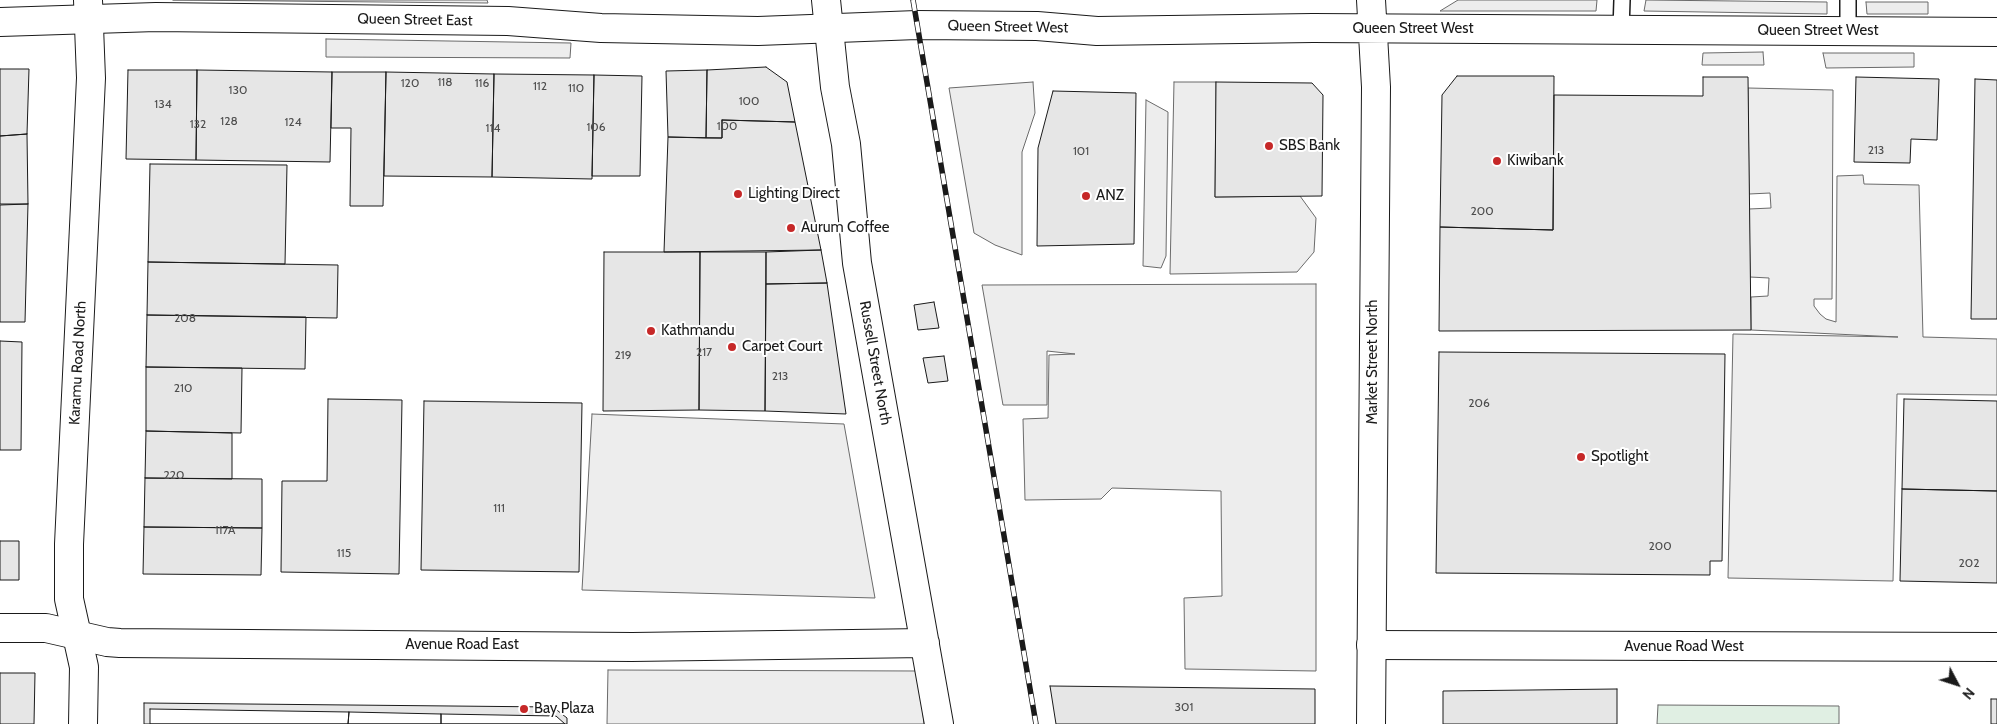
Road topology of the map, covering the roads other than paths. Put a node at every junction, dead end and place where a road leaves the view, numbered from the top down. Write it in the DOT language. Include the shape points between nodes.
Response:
graph roads {
  1 [pos="826,0"];
  2 [pos="1370,0"];
  3 [pos="1622,0"];
  4 [pos="1848,0"];
  5 [pos="88,10"];
  6 [pos="0,22"];
  7 [pos="830,28"];
  8 [pos="1373,29"];
  9 [pos="1621,30"];
  10 [pos="1848,32"];
  11 [pos="1997,32"];
  12 [pos="0,628"];
  13 [pos="76,636"];
  14 [pos="925,643"];
  15 [pos="1371,645"];
  16 [pos="1997,647"];
  17 [pos="83,724"];
  18 [pos="939,724"];
  19 [pos="1371,724"];
  1 -- 7 [label="street, Russell Street North"];
  2 -- 8 [label="street, Market Street North"];
  3 -- 9 [label="lane"];
  4 -- 10 [label="lane"];
  5 -- 6 [label="street, Queen Street East"];
  5 -- 7 [label="street, Queen Street East" via="156,17 508,22 601,28 758,31"];
  5 -- 13 [label="street, Karamu Road North" via="92,78 69,544 69,598"];
  7 -- 8 [label="street, Queen Street West" via="917,25 1037,26 1097,31"];
  7 -- 14 [label="street, Russell Street North" via="846,144 857,263"];
  8 -- 9 [label="street, Queen Street West"];
  8 -- 15 [label="street, Market Street North" via="1376,86"];
  9 -- 10 [label="street, Queen Street West"];
  10 -- 11 [label="street, Queen Street West"];
  12 -- 13 [label="street, Avenue Road East" via="46,628"];
  13 -- 14 [label="street, Avenue Road East" via="107,642 140,643 632,647"];
  13 -- 17 [label="street, Karamu Road North" via="84,667"];
  14 -- 18 [label="street, Russell Street North"];
  15 -- 16 [label="street, Avenue Road West"];
  15 -- 19 [label="street, Market Street North"];
}
